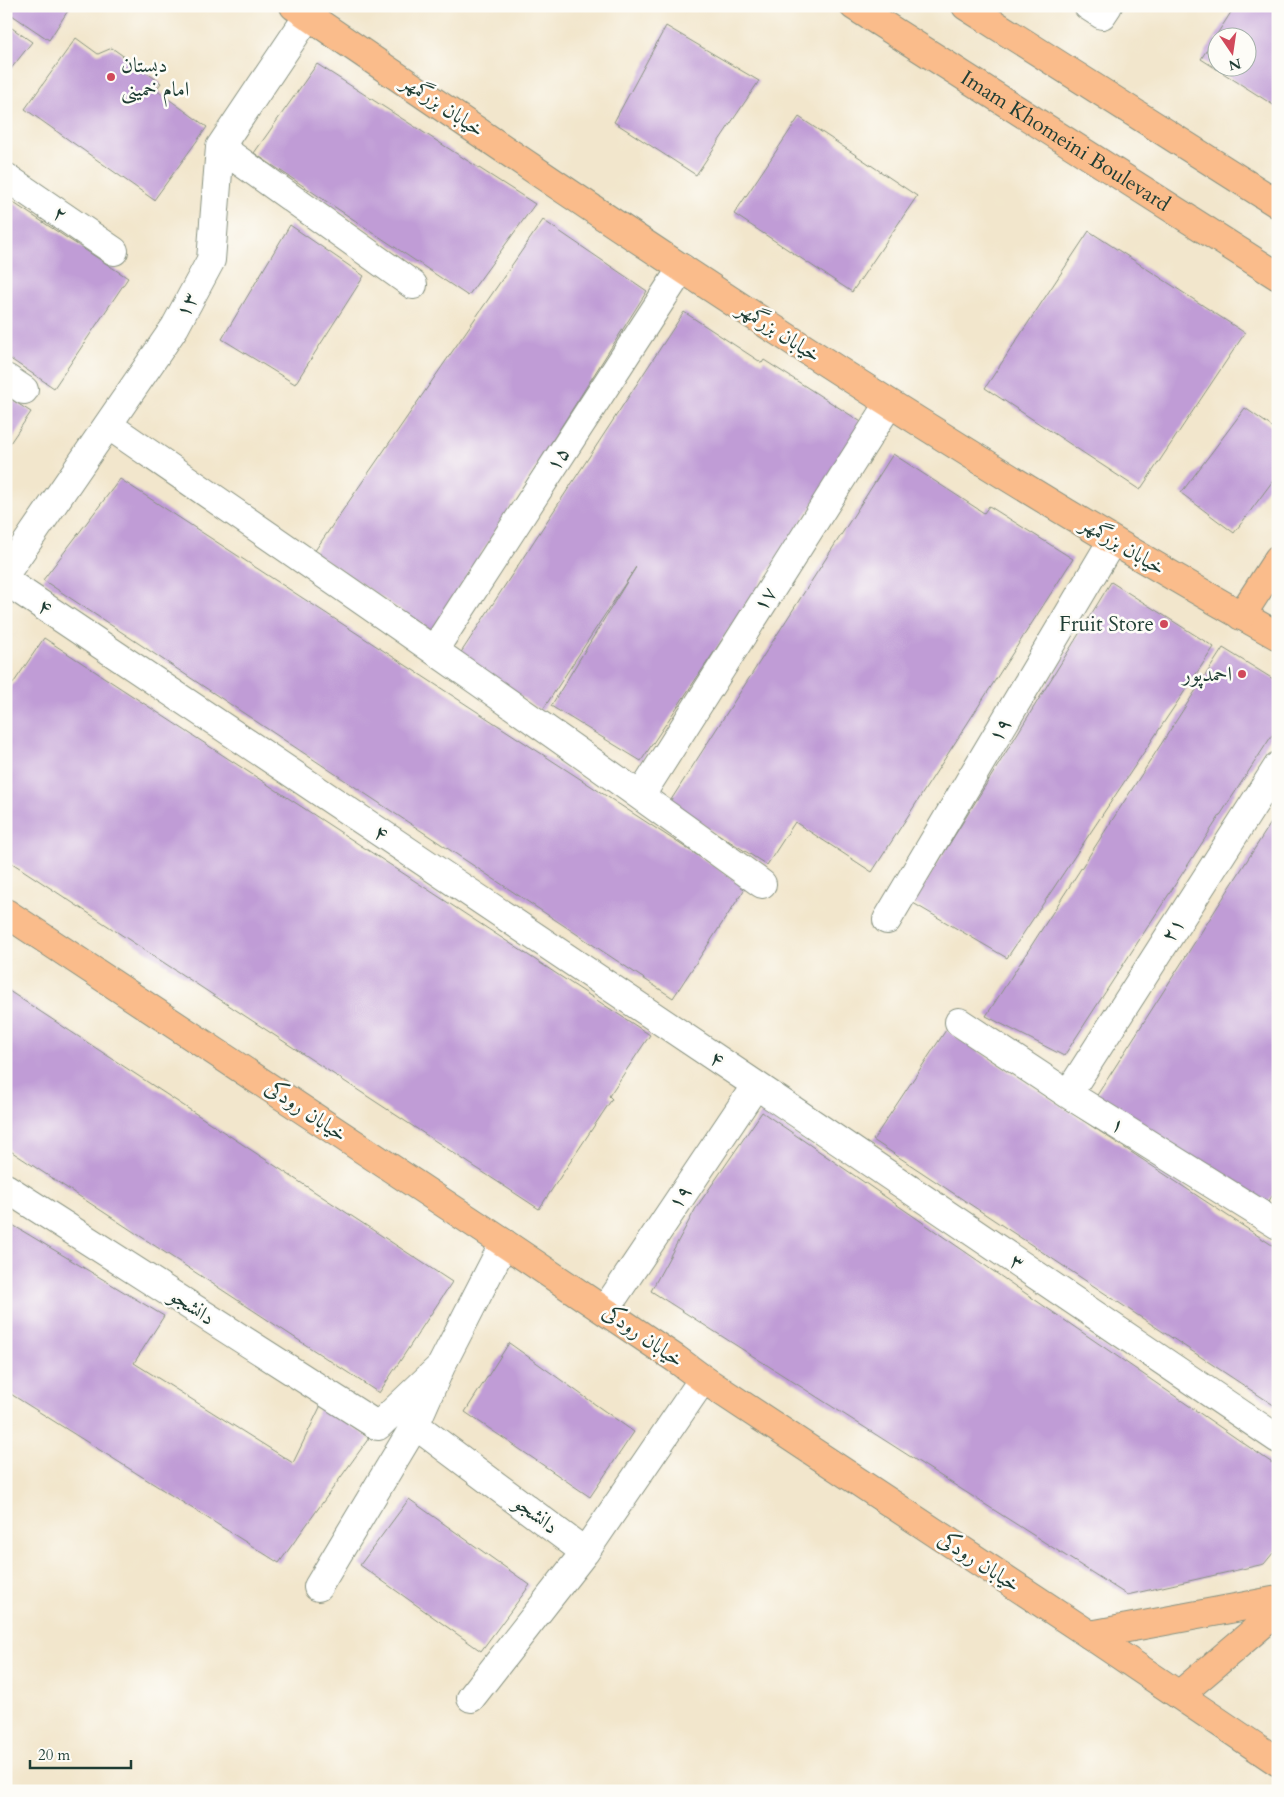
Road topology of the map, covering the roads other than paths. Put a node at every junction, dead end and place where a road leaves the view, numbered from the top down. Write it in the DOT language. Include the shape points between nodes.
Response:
graph roads {
  1 [pos="854,6"];
  2 [pos="966,6"];
  3 [pos="1088,6"];
  4 [pos="1108,6"];
  5 [pos="301,11"];
  6 [pos="220,147"];
  7 [pos="6,177"];
  8 [pos="1278,204"];
  9 [pos="114,251"];
  10 [pos="682,268"];
  11 [pos="1278,276"];
  12 [pos="413,285"];
  13 [pos="889,404"];
  14 [pos="108,425"];
  15 [pos="1112,541"];
  16 [pos="1278,559"];
  17 [pos="6,573"];
  18 [pos="6,581"];
  19 [pos="1241,616"];
  20 [pos="1278,636"];
  21 [pos="434,650"];
  22 [pos="1278,766"];
  23 [pos="640,795"];
  24 [pos="762,884"];
  25 [pos="6,913"];
  26 [pos="887,920"];
  27 [pos="959,1022"];
  28 [pos="756,1084"];
  29 [pos="1068,1094"];
  30 [pos="6,1188"];
  31 [pos="1273,1214"];
  32 [pos="504,1243"];
  33 [pos="605,1310"];
  34 [pos="442,1366"];
  35 [pos="702,1379"];
  36 [pos="414,1425"];
  37 [pos="1278,1439"];
  38 [pos="585,1552"];
  39 [pos="318,1587"];
  40 [pos="1278,1600"];
  41 [pos="1278,1611"];
  42 [pos="1090,1634"];
  43 [pos="1179,1695"];
  44 [pos="471,1698"];
  45 [pos="1278,1762"];
  1 -- 11 [label="main road, Imam Khomeini Boulevard"];
  2 -- 8 [label="main road"];
  3 -- 4 [label="street" via="1102,15"];
  5 -- 6 [label="street, ۱۳"];
  5 -- 10 [label="main road, خیابان بزرگمهر"];
  6 -- 12 [label="street"];
  6 -- 14 [label="street, ۱۳" via="211,260 175,327"];
  7 -- 9 [label="street, ۲"];
  10 -- 13 [label="main road, خیابان بزرگمهر"];
  10 -- 21 [label="street, ۱۵"];
  13 -- 15 [label="main road, خیابان بزرگمهر"];
  13 -- 23 [label="street, ۱۷"];
  14 -- 17 [label="street, ۱۳"];
  14 -- 21 [label="street"];
  15 -- 19 [label="main road, خیابان بزرگمهر"];
  15 -- 26 [label="street, ۱۹"];
  16 -- 19 [label="main road"];
  18 -- 28 [label="street, ۴"];
  19 -- 20 [label="main road, خیابان بزرگمهر"];
  21 -- 23 [label="street"];
  22 -- 29 [label="street, ۲۱"];
  23 -- 24 [label="street"];
  25 -- 32 [label="main road, خیابان رودکی"];
  27 -- 29 [label="street, ۱"];
  28 -- 33 [label="street, ۱۹"];
  28 -- 37 [label="street, ۳"];
  29 -- 31 [label="street, ۱"];
  30 -- 34 [label="street, دانشجو" via="378,1426"];
  32 -- 33 [label="main road, خیابان رودکی"];
  32 -- 34 [label="street"];
  33 -- 35 [label="main road, خیابان رودکی"];
  34 -- 36 [label="street"];
  35 -- 38 [label="street"];
  35 -- 42 [label="main road, خیابان رودکی"];
  36 -- 38 [label="street, دانشجو"];
  36 -- 39 [label="street"];
  38 -- 44 [label="street"];
  40 -- 42 [label="main road"];
  41 -- 43 [label="main road"];
  42 -- 43 [label="main road, خیابان رودکی"];
  43 -- 45 [label="main road, خیابان رودکی"];
}
